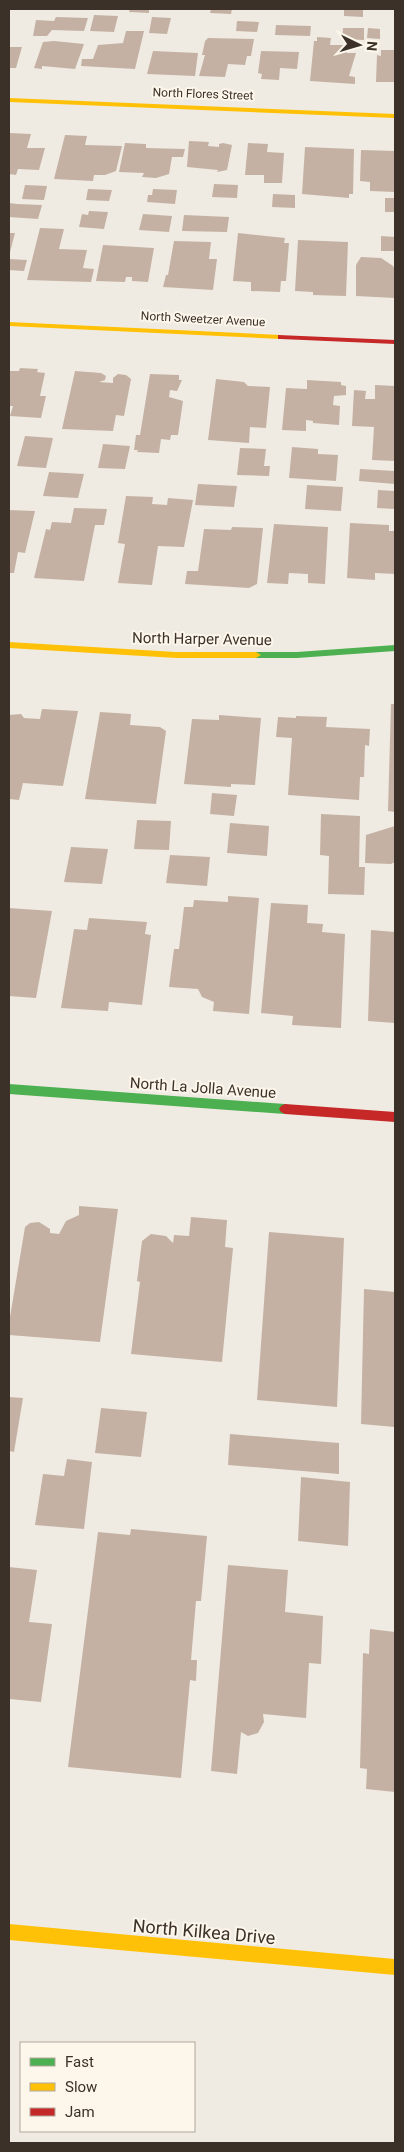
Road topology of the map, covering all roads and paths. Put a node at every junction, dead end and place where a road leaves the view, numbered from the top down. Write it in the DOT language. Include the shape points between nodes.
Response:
graph roads {
  1 [pos="9,100"];
  2 [pos="395,116"];
  3 [pos="9,324"];
  4 [pos="395,342"];
  5 [pos="9,645"];
  6 [pos="395,648"];
  7 [pos="9,1090"];
  8 [pos="395,1117"];
  9 [pos="9,1932"];
  10 [pos="395,1967"];
  1 -- 2 [label="street, North Flores Street"];
  3 -- 4 [label="street, North Sweetzer Avenue"];
  5 -- 6 [label="street, North Harper Avenue" via="176,655 297,655"];
  7 -- 8 [label="street, North La Jolla Avenue"];
  9 -- 10 [label="street, North Kilkea Drive"];
}
